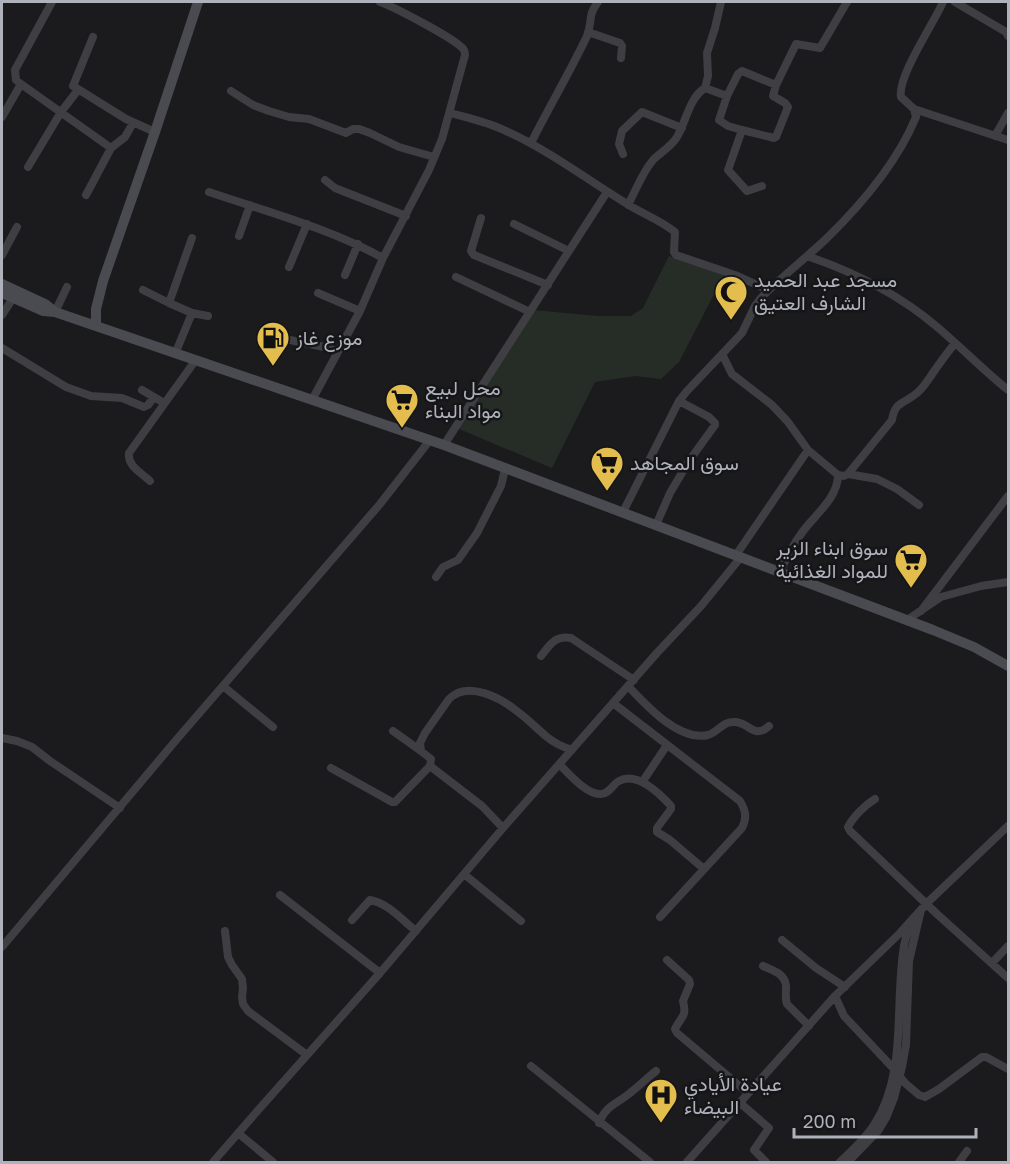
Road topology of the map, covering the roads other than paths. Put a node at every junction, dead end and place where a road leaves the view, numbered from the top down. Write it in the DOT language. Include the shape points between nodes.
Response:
graph roads {
  1 [pos="52,2"];
  2 [pos="198,2"];
  3 [pos="380,2"];
  4 [pos="598,2"];
  5 [pos="721,2"];
  6 [pos="847,2"];
  7 [pos="943,2"];
  8 [pos="956,2"];
  9 [pos="588,32"];
  10 [pos="1008,36"];
  11 [pos="93,37"];
  12 [pos="621,58"];
  13 [pos="21,84"];
  14 [pos="776,85"];
  15 [pos="705,88"];
  16 [pos="78,90"];
  17 [pos="231,91"];
  18 [pos="727,96"];
  19 [pos="914,109"];
  20 [pos="61,112"];
  21 [pos="450,113"];
  22 [pos="1008,113"];
  23 [pos="2,117"];
  24 [pos="134,123"];
  25 [pos="682,128"];
  26 [pos="742,130"];
  27 [pos="155,132"];
  28 [pos="995,136"];
  29 [pos="1008,140"];
  30 [pos="531,143"];
  31 [pos="111,148"];
  32 [pos="623,154"];
  33 [pos="434,157"];
  34 [pos="28,167"];
  35 [pos="325,180"];
  36 [pos="762,186"];
  37 [pos="209,192"];
  38 [pos="607,192"];
  39 [pos="86,195"];
  40 [pos="628,205"];
  41 [pos="250,206"];
  42 [pos="406,216"];
  43 [pos="481,218"];
  44 [pos="307,224"];
  45 [pos="514,224"];
  46 [pos="17,227"];
  47 [pos="239,236"];
  48 [pos="192,238"];
  49 [pos="358,244"];
  50 [pos="569,251"];
  51 [pos="2,255"];
  52 [pos="807,256"];
  53 [pos="384,258"];
  54 [pos="289,267"];
  55 [pos="345,274"];
  56 [pos="456,277"];
  57 [pos="2,284"];
  58 [pos="548,285"];
  59 [pos="67,287"];
  60 [pos="143,290"];
  61 [pos="768,290"];
  62 [pos="2,293"];
  63 [pos="318,293"];
  64 [pos="14,298"];
  65 [pos="169,303"];
  66 [pos="97,304"];
  67 [pos="360,311"];
  68 [pos="55,312"];
  69 [pos="530,312"];
  70 [pos="192,313"];
  71 [pos="2,315"];
  72 [pos="208,316"];
  73 [pos="78,320"];
  74 [pos="96,326"];
  75 [pos="290,340"];
  76 [pos="955,343"];
  77 [pos="2,348"];
  78 [pos="338,352"];
  79 [pos="175,354"];
  80 [pos="722,354"];
  81 [pos="195,361"];
  82 [pos="142,390"];
  83 [pos="1008,390"];
  84 [pos="154,397"];
  85 [pos="312,400"];
  86 [pos="679,401"];
  87 [pos="164,403"];
  88 [pos="430,441"];
  89 [pos="444,446"];
  90 [pos="808,450"];
  91 [pos="505,468"];
  92 [pos="848,474"];
  93 [pos="838,475"];
  94 [pos="150,480"];
  95 [pos="1008,496"];
  96 [pos="920,505"];
  97 [pos="623,512"];
  98 [pos="656,525"];
  99 [pos="738,556"];
  100 [pos="780,572"];
  101 [pos="436,577"];
  102 [pos="1008,582"];
  103 [pos="921,611"];
  104 [pos="908,620"];
  105 [pos="541,656"];
  106 [pos="1008,666"];
  107 [pos="631,683"];
  108 [pos="223,686"];
  109 [pos="613,703"];
  110 [pos="769,726"];
  111 [pos="273,727"];
  112 [pos="393,731"];
  113 [pos="2,738"];
  114 [pos="667,745"];
  115 [pos="572,750"];
  116 [pos="422,751"];
  117 [pos="560,765"];
  118 [pos="430,766"];
  119 [pos="331,768"];
  120 [pos="643,781"];
  121 [pos="875,799"];
  122 [pos="120,808"];
  123 [pos="1008,826"];
  124 [pos="503,828"];
  125 [pos="704,869"];
  126 [pos="464,874"];
  127 [pos="280,895"];
  128 [pos="924,906"];
  129 [pos="914,916"];
  130 [pos="660,917"];
  131 [pos="352,920"];
  132 [pos="521,921"];
  133 [pos="225,931"];
  134 [pos="417,931"];
  135 [pos="782,940"];
  136 [pos="1008,946"];
  137 [pos="2,947"];
  138 [pos="667,960"];
  139 [pos="992,963"];
  140 [pos="763,966"];
  141 [pos="380,973"];
  142 [pos="1008,978"];
  143 [pos="845,987"];
  144 [pos="835,996"];
  145 [pos="809,1026"];
  146 [pos="307,1055"];
  147 [pos="531,1066"];
  148 [pos="1008,1068"];
  149 [pos="894,1069"];
  150 [pos="656,1071"];
  151 [pos="900,1076"];
  152 [pos="748,1093"];
  153 [pos="740,1102"];
  154 [pos="599,1123"];
  155 [pos="238,1133"];
  156 [pos="967,1151"];
  157 [pos="213,1162"];
  158 [pos="273,1162"];
  159 [pos="650,1162"];
  160 [pos="687,1162"];
  161 [pos="766,1162"];
  162 [pos="840,1162"];
  163 [pos="848,1162"];
  164 [pos="959,1162"];
  1 -- 13 [label="street" via="15,70 16,80"];
  2 -- 27 [label="main road"];
  3 -- 21 [label="street" via="452,40 465,51"];
  4 -- 9 [label="street" via="591,13"];
  5 -- 15 [label="street" via="708,50"];
  6 -- 14 [label="street" via="820,48 796,44"];
  7 -- 19 [label="street" via="900,91 903,100"];
  8 -- 10 [label="street"];
  9 -- 12 [label="street" via="620,43"];
  9 -- 30 [label="street"];
  11 -- 16 [label="street" via="75,78 73,86"];
  13 -- 20 [label="street"];
  13 -- 23 [label="street"];
  14 -- 18 [label="street" via="740,72"];
  14 -- 26 [label="street" via="773,96 788,107 776,136"];
  15 -- 18 [label="street"];
  15 -- 25 [label="street" via="694,99"];
  16 -- 20 [label="street"];
  16 -- 24 [label="street"];
  17 -- 33 [label="street" via="253,105 280,114 309,119 346,133 359,129"];
  18 -- 26 [label="street" via="719,120"];
  19 -- 28 [label="street"];
  19 -- 52 [label="street" via="915,119 878,181"];
  20 -- 31 [label="street"];
  20 -- 34 [label="street"];
  21 -- 30 [label="street" via="478,120"];
  21 -- 33 [label="street"];
  22 -- 28 [label="street"];
  24 -- 27 [label="street"];
  24 -- 31 [label="street"];
  25 -- 32 [label="street" via="642,112 622,131 619,144"];
  25 -- 40 [label="street" via="674,142 646,169"];
  26 -- 36 [label="street" via="728,170 747,191"];
  27 -- 66 [label="main road"];
  28 -- 29 [label="street"];
  30 -- 38 [label="street"];
  31 -- 39 [label="street"];
  33 -- 42 [label="street"];
  35 -- 42 [label="street" via="335,188"];
  37 -- 41 [label="street"];
  38 -- 40 [label="street"];
  38 -- 50 [label="street"];
  40 -- 61 [label="street" via="674,231 676,255"];
  41 -- 44 [label="street"];
  41 -- 47 [label="street"];
  42 -- 53 [label="street"];
  43 -- 58 [label="street" via="471,250 474,255"];
  44 -- 49 [label="street"];
  44 -- 54 [label="street"];
  45 -- 50 [label="street"];
  46 -- 51 [label="street"];
  48 -- 65 [label="street"];
  49 -- 53 [label="street"];
  49 -- 55 [label="street"];
  50 -- 58 [label="street"];
  52 -- 61 [label="street"];
  52 -- 76 [label="street" via="887,291"];
  53 -- 67 [label="street"];
  56 -- 69 [label="street"];
  57 -- 68 [label="main road"];
  58 -- 69 [label="street"];
  59 -- 68 [label="street"];
  60 -- 65 [label="street"];
  61 -- 80 [label="street" via="742,333"];
  62 -- 64 [label="main road"];
  63 -- 67 [label="street"];
  64 -- 68 [label="main road" via="42,311"];
  64 -- 71 [label="street"];
  65 -- 70 [label="street"];
  66 -- 73 [label="main road"];
  66 -- 74 [label="main road"];
  67 -- 78 [label="street"];
  68 -- 73 [label="main road"];
  69 -- 89 [label="street"];
  70 -- 72 [label="street"];
  70 -- 79 [label="street"];
  73 -- 74 [label="main road"];
  74 -- 79 [label="main road"];
  75 -- 78 [label="street"];
  76 -- 83 [label="street"];
  76 -- 92 [label="street" via="927,383 897,406 892,420"];
  77 -- 84 [label="street" via="66,387 91,396 118,397 144,407"];
  78 -- 85 [label="street"];
  79 -- 81 [label="main road"];
  80 -- 86 [label="street"];
  80 -- 90 [label="street" via="732,374 772,405"];
  81 -- 85 [label="main road"];
  81 -- 87 [label="street"];
  82 -- 84 [label="street"];
  84 -- 87 [label="street"];
  85 -- 88 [label="main road"];
  86 -- 97 [label="street"];
  86 -- 98 [label="street" via="709,417 715,425 688,461"];
  87 -- 94 [label="street" via="128,455 132,465"];
  88 -- 89 [label="main road"];
  88 -- 108 [label="street"];
  89 -- 91 [label="main road"];
  90 -- 93 [label="street"];
  90 -- 99 [label="street"];
  91 -- 97 [label="main road"];
  91 -- 101 [label="street" via="501,486 477,533 458,560 443,567"];
  92 -- 93 [label="street"];
  92 -- 96 [label="street" via="876,479"];
  93 -- 100 [label="street" via="833,494 801,534"];
  95 -- 103 [label="street"];
  97 -- 98 [label="main road"];
  98 -- 99 [label="main road"];
  99 -- 100 [label="main road"];
  99 -- 107 [label="street" via="701,606"];
  100 -- 104 [label="main road"];
  102 -- 103 [label="street" via="941,597"];
  103 -- 104 [label="street"];
  104 -- 106 [label="main road" via="974,647"];
  105 -- 107 [label="street" via="555,640 571,638"];
  107 -- 109 [label="street"];
  107 -- 110 [label="street" via="642,701 690,735 709,735 723,724 734,722 760,732"];
  108 -- 111 [label="street"];
  108 -- 122 [label="street"];
  109 -- 114 [label="street"];
  109 -- 115 [label="street"];
  112 -- 116 [label="street"];
  113 -- 122 [label="street" via="32,747"];
  114 -- 120 [label="street"];
  114 -- 125 [label="street" via="744,808 746,820 742,828"];
  115 -- 116 [label="street" via="552,741 519,712 489,695 460,692 449,699 425,733 420,743"];
  115 -- 117 [label="street"];
  116 -- 118 [label="street" via="431,759"];
  117 -- 120 [label="street" via="596,794 602,795 618,781"];
  117 -- 124 [label="street"];
  118 -- 119 [label="street" via="396,802"];
  118 -- 124 [label="street"];
  120 -- 125 [label="street" via="671,806 657,832"];
  121 -- 128 [label="street" via="848,827"];
  122 -- 137 [label="street"];
  123 -- 128 [label="street"];
  124 -- 126 [label="street"];
  125 -- 130 [label="street"];
  126 -- 132 [label="street"];
  126 -- 134 [label="street"];
  127 -- 141 [label="street"];
  128 -- 129 [label="street"];
  128 -- 139 [label="street"];
  128 -- 151 [label="street" via="909,961 906,1046"];
  129 -- 143 [label="street"];
  129 -- 149 [label="street" via="904,945"];
  131 -- 134 [label="street" via="370,900 382,904"];
  133 -- 146 [label="street" via="228,957 242,979 243,1004"];
  134 -- 141 [label="street"];
  135 -- 143 [label="street"];
  136 -- 139 [label="street"];
  138 -- 152 [label="street" via="690,984 677,1033"];
  139 -- 142 [label="street"];
  140 -- 145 [label="street" via="786,981 787,1004"];
  141 -- 146 [label="street"];
  143 -- 144 [label="street"];
  144 -- 145 [label="street"];
  144 -- 149 [label="street" via="844,1016"];
  145 -- 152 [label="street"];
  146 -- 155 [label="street"];
  147 -- 154 [label="street"];
  148 -- 151 [label="street" via="982,1057 926,1097 915,1092"];
  149 -- 151 [label="street"];
  149 -- 162 [label="street" via="885,1104 874,1126"];
  150 -- 154 [label="street" via="610,1107"];
  151 -- 163 [label="street" via="886,1118"];
  152 -- 153 [label="street"];
  153 -- 160 [label="street"];
  153 -- 161 [label="street" via="769,1128 754,1150"];
  154 -- 159 [label="street"];
  155 -- 157 [label="street"];
  155 -- 158 [label="street"];
  156 -- 164 [label="street"];
}
